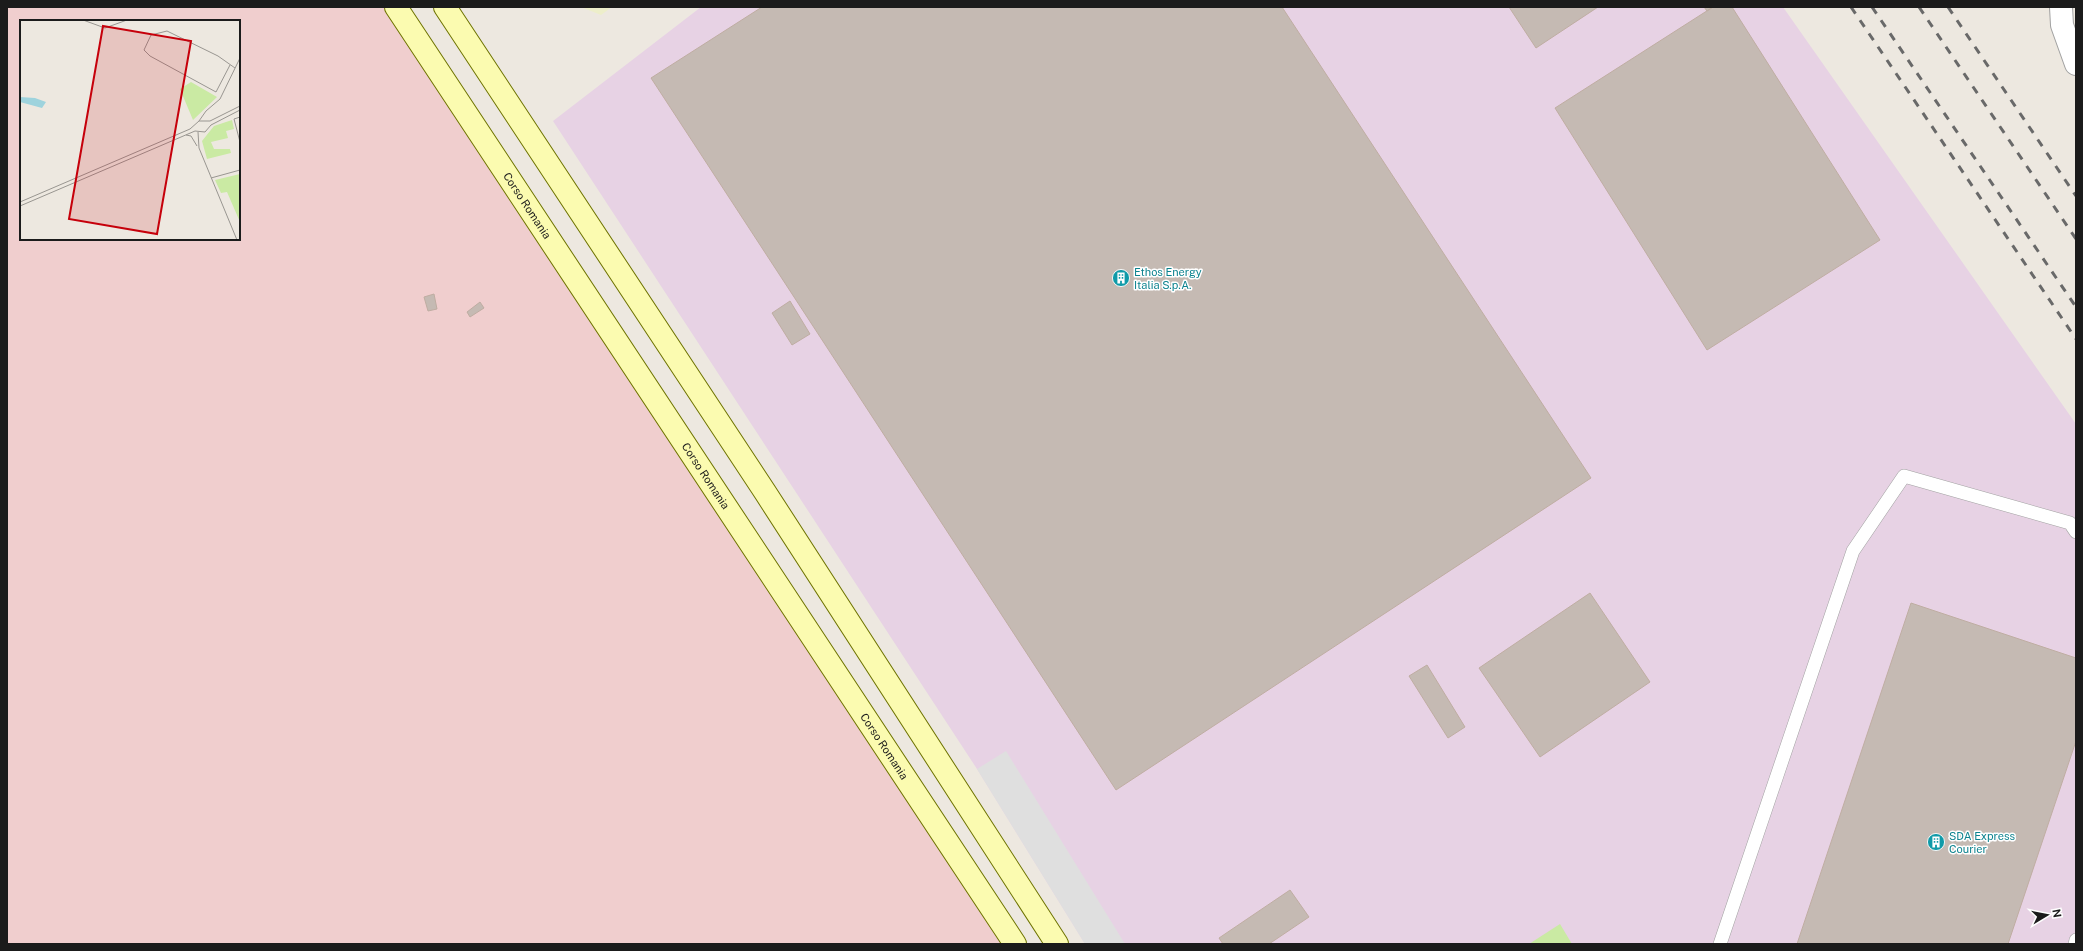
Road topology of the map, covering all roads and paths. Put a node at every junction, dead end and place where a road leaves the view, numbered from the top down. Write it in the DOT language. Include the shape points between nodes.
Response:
graph roads {
  1 [pos="396,7"];
  2 [pos="445,7"];
  3 [pos="2061,7"];
  4 [pos="2076,64"];
  5 [pos="2076,532"];
  6 [pos="2076,940"];
  7 [pos="1015,944"];
  8 [pos="1057,944"];
  9 [pos="1720,944"];
  10 [pos="2075,944"];
  1 -- 7 [label="main road, Corso Romania"];
  2 -- 8 [label="main road" via="765,492"];
  3 -- 4 [label="street" via="2062,25"];
  5 -- 9 [label="lane" via="2070,523 1904,476 1853,552"];
  6 -- 10 [label="lane"];
}
